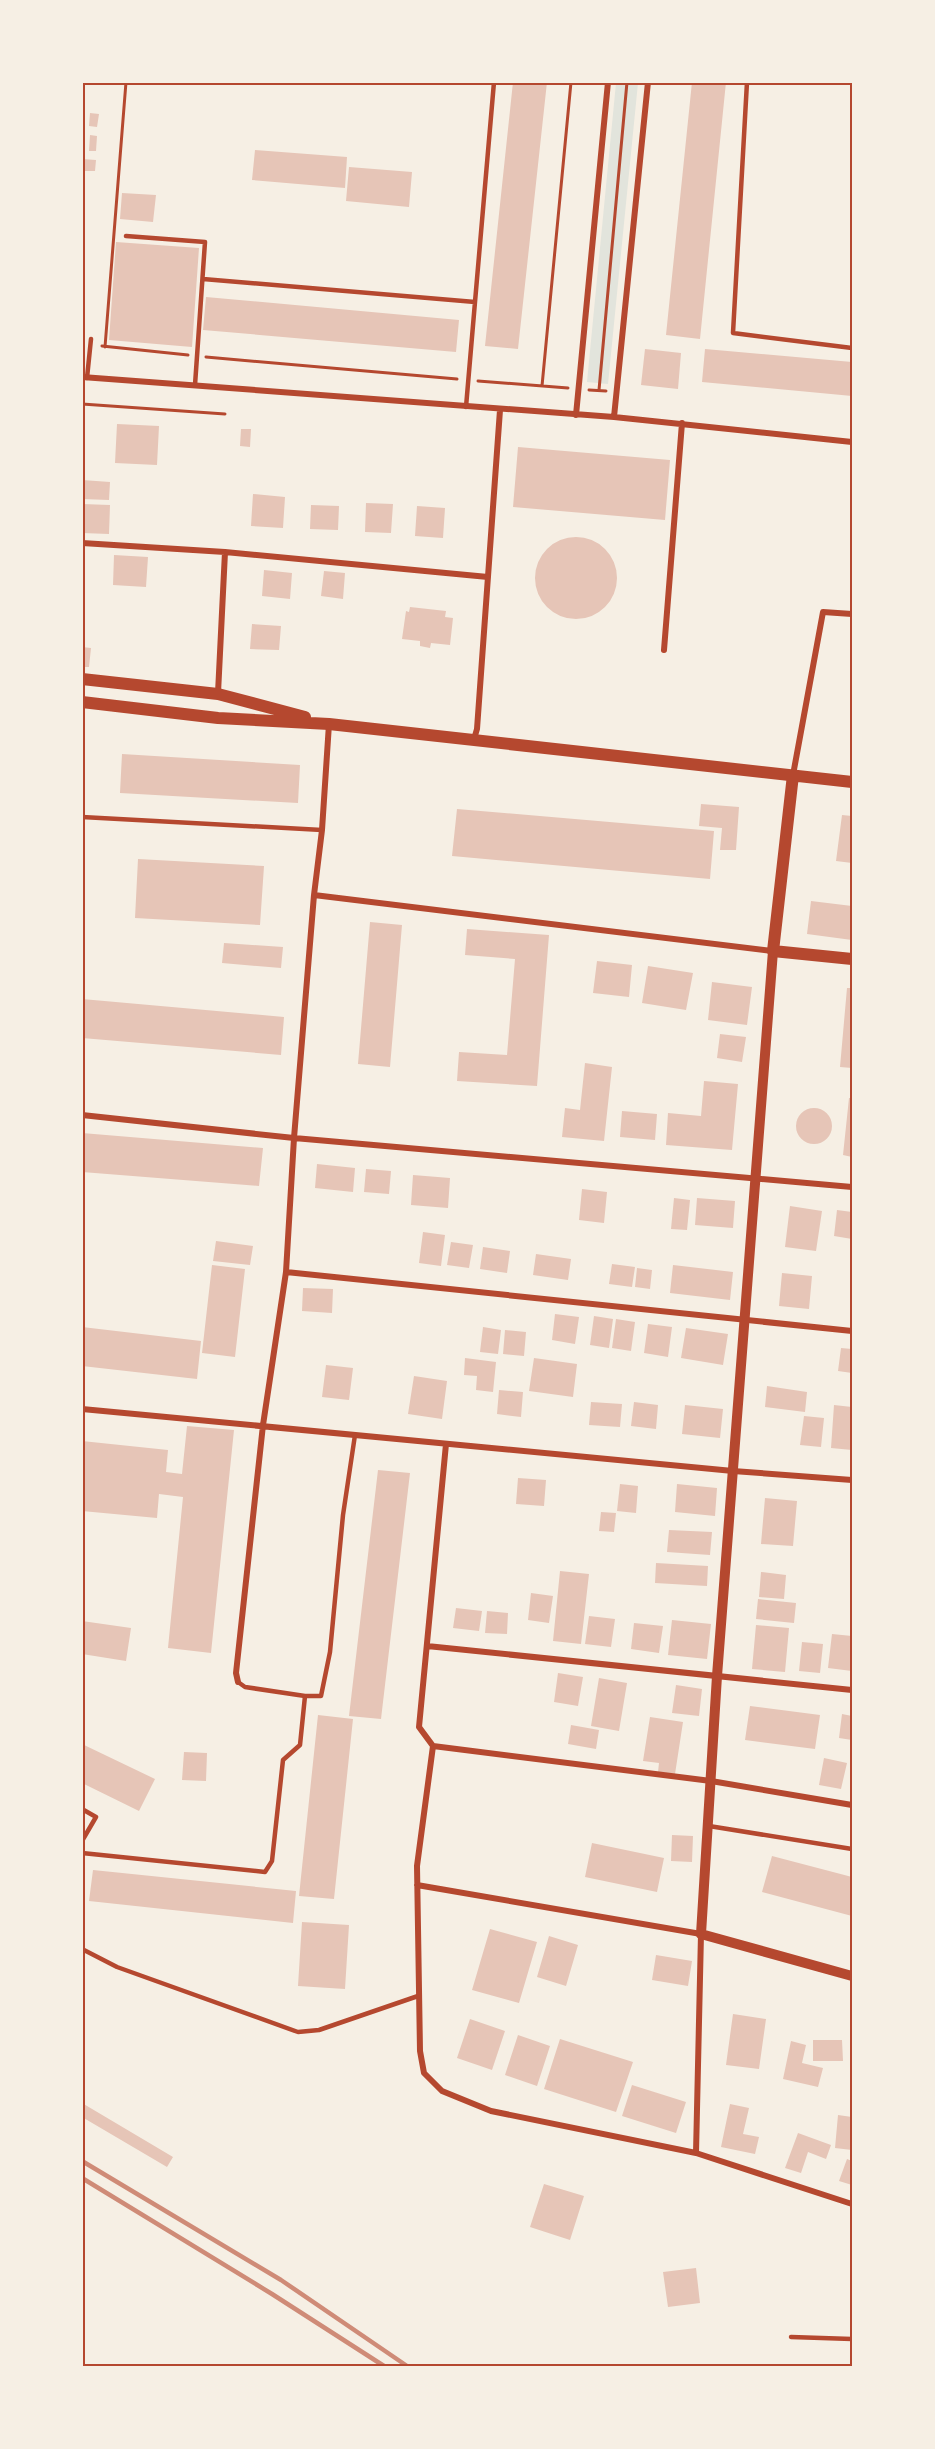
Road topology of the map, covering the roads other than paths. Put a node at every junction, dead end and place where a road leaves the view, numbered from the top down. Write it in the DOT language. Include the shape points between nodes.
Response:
graph roads {
  1 [pos="494,82"];
  2 [pos="608,82"];
  3 [pos="648,82"];
  4 [pos="747,82"];
  5 [pos="126,236"];
  6 [pos="202,279"];
  7 [pos="475,302"];
  8 [pos="90,342"];
  9 [pos="852,348"];
  10 [pos="85,377"];
  11 [pos="195,385"];
  12 [pos="466,407"];
  13 [pos="500,410"];
  14 [pos="576,415"];
  15 [pos="614,417"];
  16 [pos="682,423"];
  17 [pos="852,442"];
  18 [pos="82,543"];
  19 [pos="225,552"];
  20 [pos="488,577"];
  21 [pos="852,614"];
  22 [pos="664,650"];
  23 [pos="82,679"];
  24 [pos="218,694"];
  25 [pos="82,702"];
  26 [pos="329,724"];
  27 [pos="474,739"];
  28 [pos="793,775"];
  29 [pos="852,782"];
  30 [pos="82,817"];
  31 [pos="322,830"];
  32 [pos="314,895"];
  33 [pos="773,951"];
  34 [pos="852,958"];
  35 [pos="82,1115"];
  36 [pos="294,1138"];
  37 [pos="756,1178"];
  38 [pos="852,1187"];
  39 [pos="286,1272"];
  40 [pos="746,1320"];
  41 [pos="852,1331"];
  42 [pos="82,1409"];
  43 [pos="263,1425"];
  44 [pos="355,1435"];
  45 [pos="446,1444"];
  46 [pos="733,1471"];
  47 [pos="852,1480"];
  48 [pos="427,1646"];
  49 [pos="717,1676"];
  50 [pos="238,1682"];
  51 [pos="852,1690"];
  52 [pos="305,1696"];
  53 [pos="434,1746"];
  54 [pos="711,1781"];
  55 [pos="852,1804"];
  56 [pos="82,1809"];
  57 [pos="709,1826"];
  58 [pos="82,1841"];
  59 [pos="852,1849"];
  60 [pos="82,1853"];
  61 [pos="417,1885"];
  62 [pos="701,1934"];
  63 [pos="82,1949"];
  64 [pos="852,1976"];
  65 [pos="418,1996"];
  66 [pos="696,2153"];
  67 [pos="852,2204"];
  68 [pos="791,2337"];
  69 [pos="852,2339"];
  1 -- 7 [label="lane"];
  2 -- 14 [label="street"];
  3 -- 15 [label="street"];
  4 -- 9 [label="lane" via="732,333"];
  5 -- 6 [label="lane" via="206,242"];
  6 -- 7 [label="lane"];
  6 -- 11 [label="lane"];
  7 -- 12 [label="lane"];
  8 -- 10 [label="lane"];
  10 -- 11 [label="street"];
  11 -- 12 [label="street"];
  12 -- 13 [label="street"];
  13 -- 14 [label="street"];
  13 -- 20 [label="street"];
  14 -- 15 [label="street"];
  15 -- 16 [label="street"];
  16 -- 17 [label="street"];
  16 -- 22 [label="street"];
  18 -- 19 [label="street"];
  19 -- 20 [label="street"];
  19 -- 24 [label="street"];
  20 -- 27 [label="street"];
  21 -- 28 [label="street" via="823,612"];
  23 -- 24 [label="main road"];
  24 -- 26 [label="main road"];
  25 -- 26 [label="main road" via="218,718"];
  26 -- 27 [label="main road"];
  26 -- 31 [label="street"];
  27 -- 28 [label="main road"];
  28 -- 29 [label="main road"];
  28 -- 33 [label="main road"];
  30 -- 31 [label="lane"];
  31 -- 32 [label="street"];
  32 -- 33 [label="street"];
  32 -- 36 [label="street"];
  33 -- 34 [label="main road"];
  33 -- 37 [label="street"];
  35 -- 36 [label="street"];
  36 -- 37 [label="street"];
  36 -- 39 [label="street"];
  37 -- 38 [label="street"];
  37 -- 40 [label="street"];
  39 -- 40 [label="street"];
  39 -- 43 [label="street"];
  40 -- 41 [label="street"];
  40 -- 46 [label="street"];
  42 -- 43 [label="street"];
  43 -- 44 [label="street"];
  43 -- 50 [label="street"];
  44 -- 45 [label="street"];
  44 -- 52 [label="lane" via="330,1652 321,1696"];
  45 -- 46 [label="street"];
  45 -- 48 [label="street"];
  46 -- 47 [label="street"];
  46 -- 49 [label="street"];
  48 -- 49 [label="street"];
  48 -- 53 [label="street" via="419,1727"];
  49 -- 51 [label="street"];
  49 -- 54 [label="street"];
  50 -- 52 [label="lane" via="245,1687"];
  52 -- 60 [label="lane" via="300,1745 283,1760 272,1861 265,1872"];
  53 -- 54 [label="street"];
  53 -- 61 [label="street"];
  54 -- 55 [label="street"];
  54 -- 57 [label="street"];
  56 -- 58 [label="lane" via="96,1817"];
  57 -- 59 [label="lane"];
  57 -- 62 [label="street"];
  61 -- 62 [label="street"];
  61 -- 65 [label="street"];
  62 -- 64 [label="street"];
  62 -- 66 [label="street"];
  63 -- 65 [label="lane" via="117,1967 298,2032 319,2030"];
  65 -- 66 [label="street" via="424,2073 442,2091 491,2111"];
  66 -- 67 [label="street"];
  68 -- 69 [label="lane"];
}
